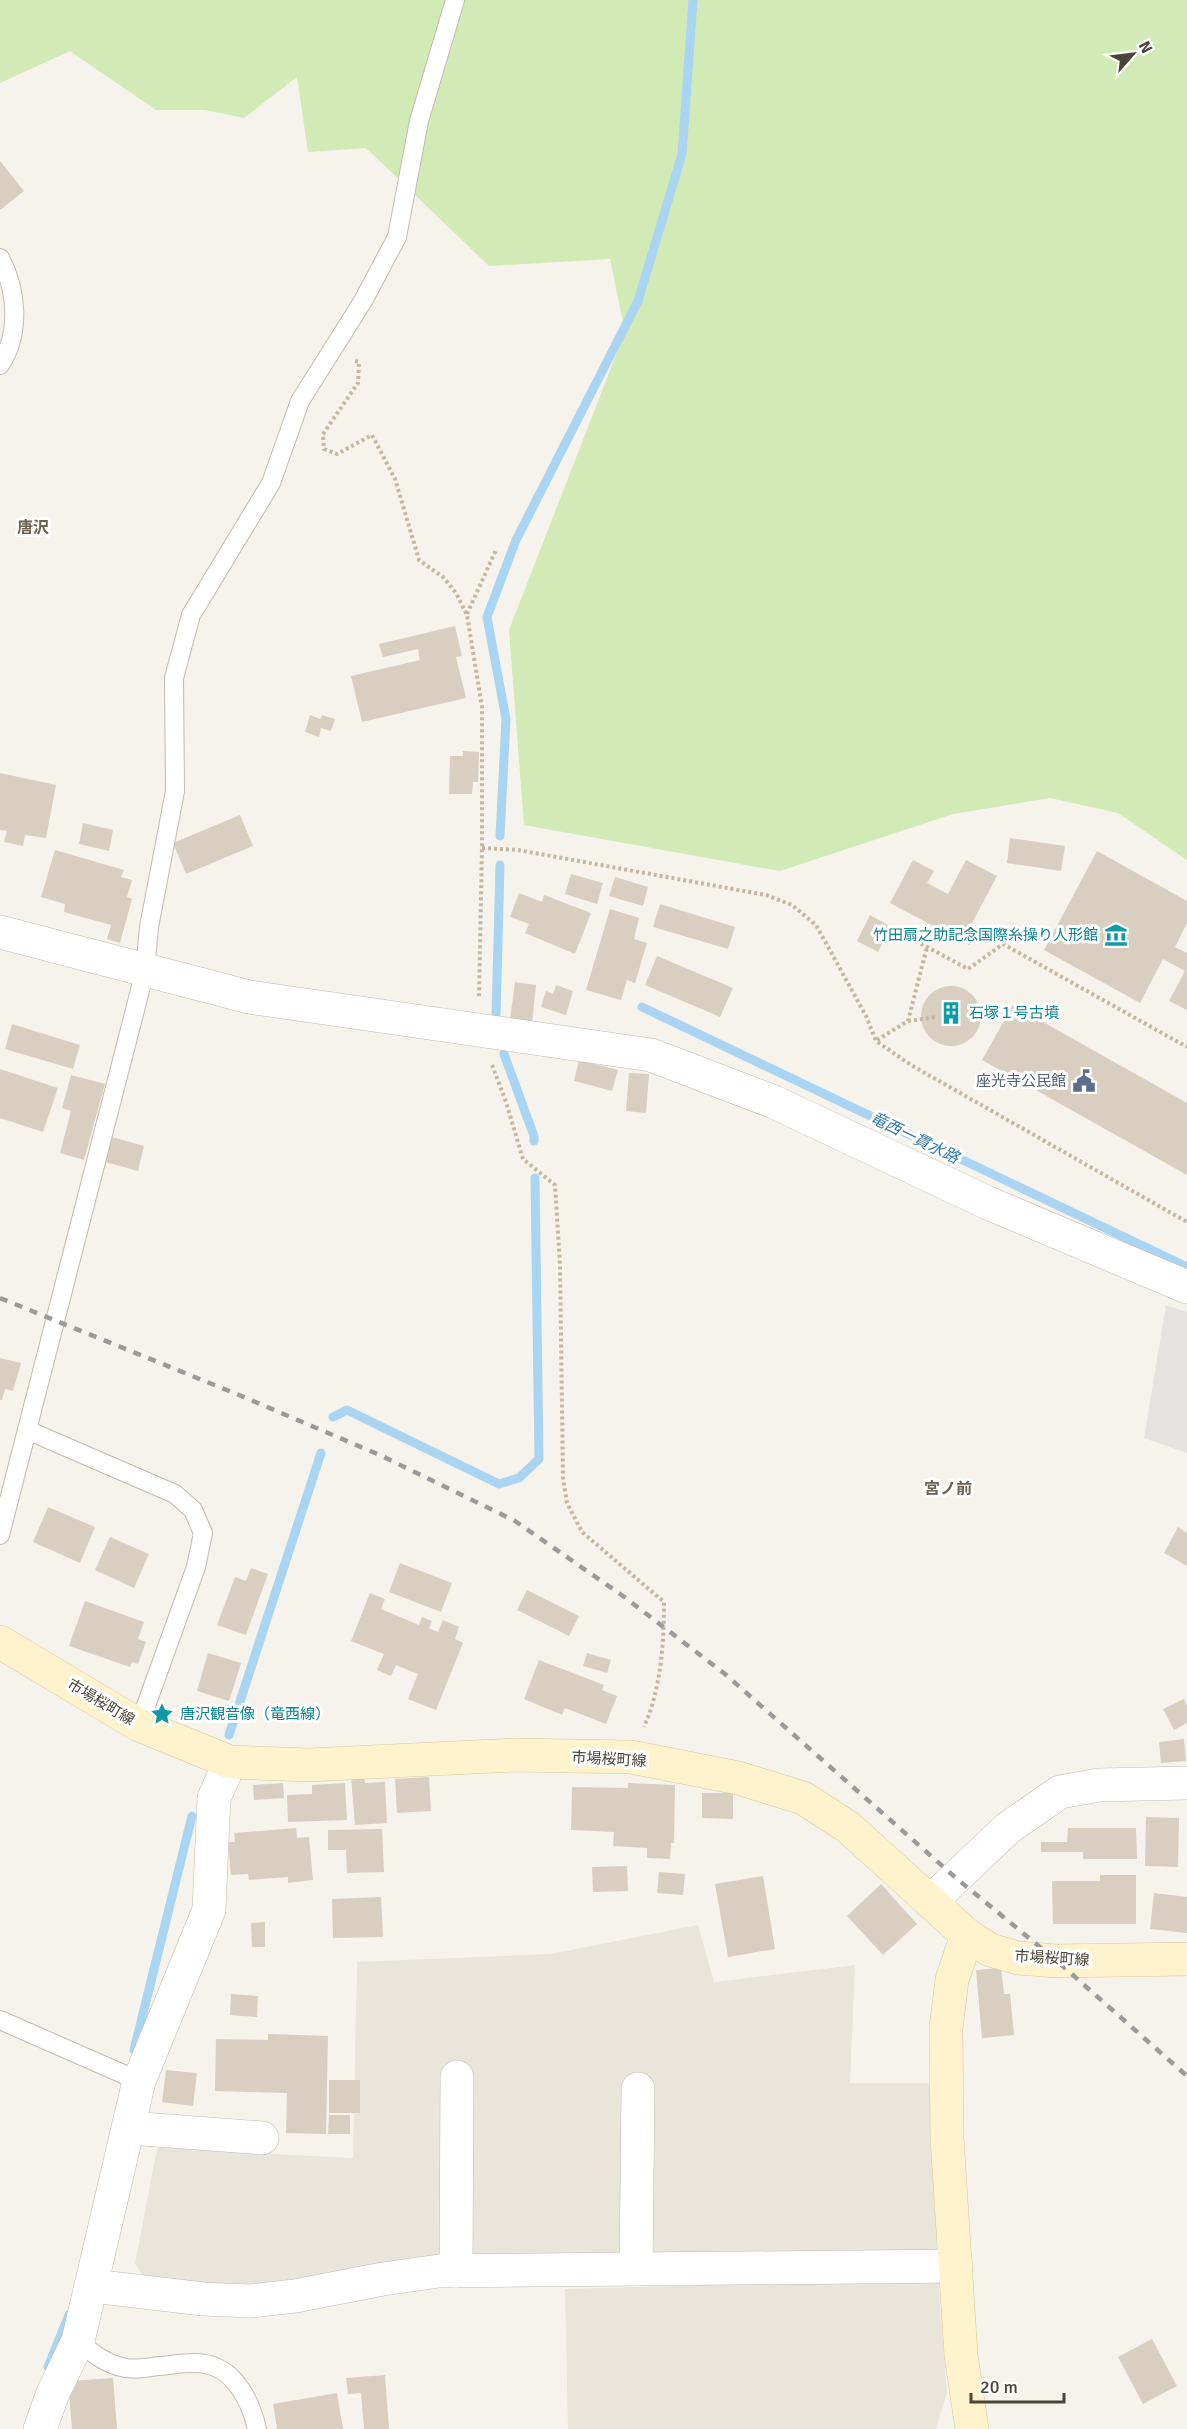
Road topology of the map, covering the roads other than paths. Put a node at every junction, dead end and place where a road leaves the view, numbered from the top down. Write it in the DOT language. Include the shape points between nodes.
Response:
graph roads {
  1 [pos="455,0"];
  2 [pos="0,258"];
  3 [pos="0,365"];
  4 [pos="0,932"];
  5 [pos="145,971"];
  6 [pos="1187,1287"];
  7 [pos="27,1430"];
  8 [pos="0,1534"];
  9 [pos="0,1642"];
  10 [pos="139,1725"];
  11 [pos="230,1762"];
  12 [pos="1187,1783"];
  13 [pos="932,1901"];
  14 [pos="967,1935"];
  15 [pos="1187,1959"];
  16 [pos="0,2020"];
  17 [pos="457,2077"];
  18 [pos="140,2081"];
  19 [pos="638,2089"];
  20 [pos="129,2128"];
  21 [pos="262,2138"];
  22 [pos="956,2266"];
  23 [pos="636,2269"];
  24 [pos="456,2271"];
  25 [pos="93,2286"];
  26 [pos="78,2341"];
  27 [pos="40,2429"];
  28 [pos="257,2429"];
  29 [pos="972,2429"];
  1 -- 5 [label="lane" via="419,122 397,237 363,301 300,401 271,483 191,615 174,678 176,791 149,927"];
  2 -- 3 [label="lane" via="10,276 14,303 8,353"];
  4 -- 5 [label="street"];
  5 -- 6 [label="street" via="249,997 651,1055 774,1102 988,1203"];
  5 -- 7 [label="lane"];
  7 -- 8 [label="lane"];
  7 -- 10 [label="lane" via="175,1494 193,1510 203,1533 196,1567"];
  9 -- 10 [label="main road, 市場桜町線"];
  10 -- 11 [label="main road, 市場桜町線"];
  11 -- 13 [label="main road, 市場桜町線" via="309,1765 513,1755 631,1757 738,1778 803,1798 848,1827"];
  11 -- 18 [label="street" via="214,1798 209,1910"];
  12 -- 13 [label="street" via="1099,1785 1059,1792 1008,1828"];
  13 -- 14 [label="main road, 市場桜町線"];
  14 -- 15 [label="main road, 市場桜町線" via="990,1950 1018,1958"];
  14 -- 22 [label="main road" via="952,1980 946,2028 947,2138"];
  16 -- 18 [label="lane"];
  17 -- 24 [label="street"];
  18 -- 20 [label="street"];
  19 -- 23 [label="street"];
  20 -- 21 [label="street"];
  20 -- 25 [label="street"];
  22 -- 23 [label="street"];
  22 -- 29 [label="main road" via="961,2355"];
  23 -- 24 [label="street"];
  24 -- 25 [label="street" via="250,2301"];
  25 -- 26 [label="street"];
  26 -- 27 [label="street" via="52,2393"];
  26 -- 28 [label="lane" via="96,2357 128,2369 197,2363 220,2368 246,2397"];
}
